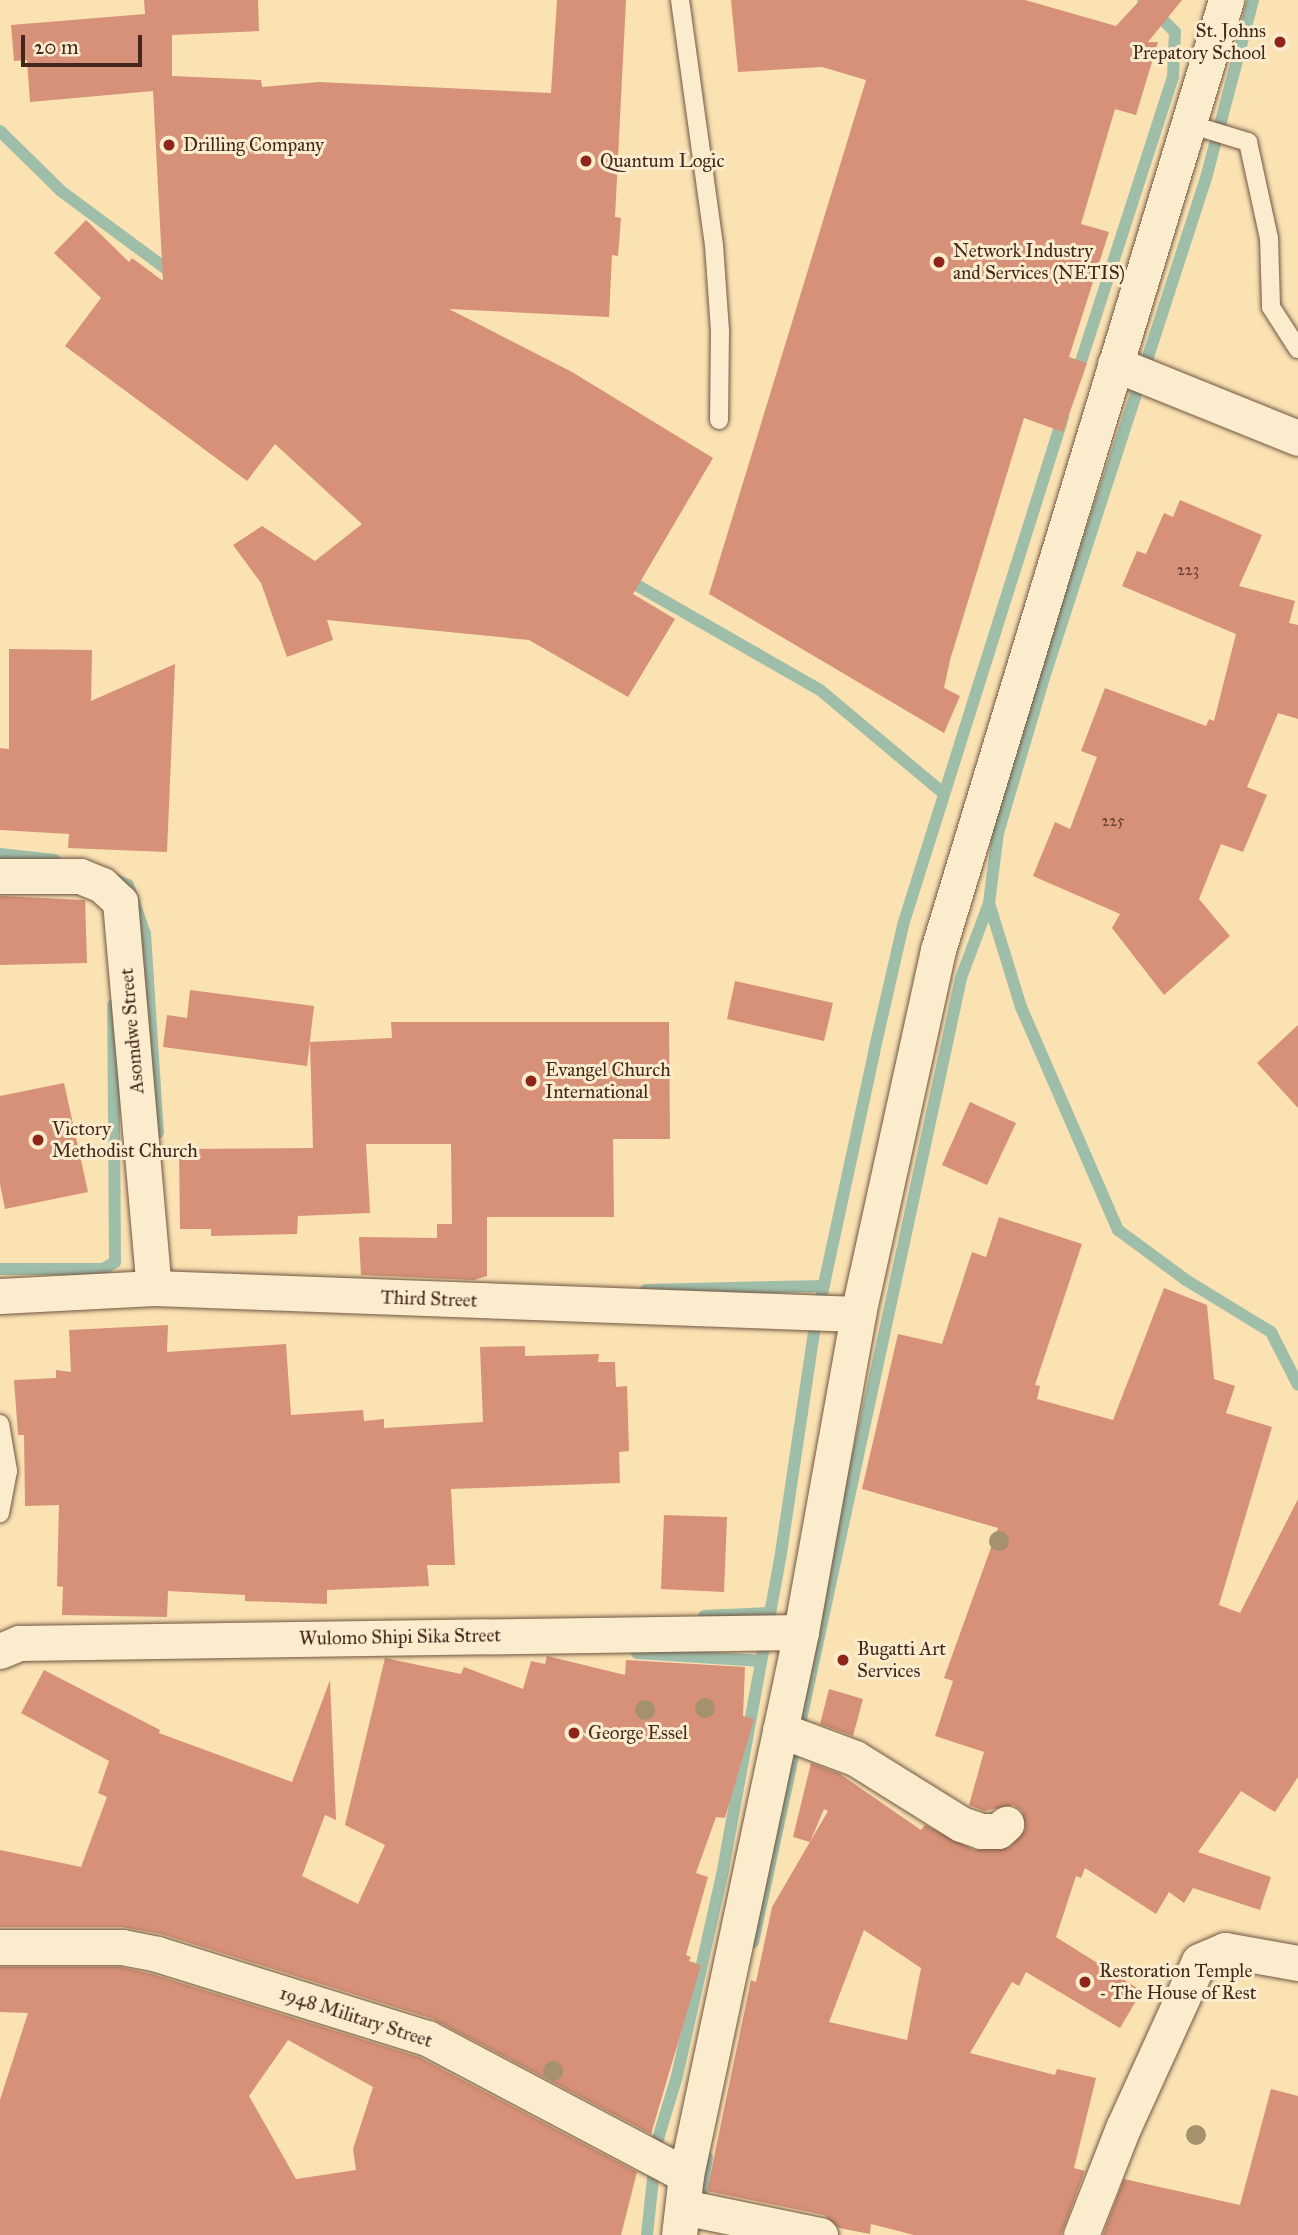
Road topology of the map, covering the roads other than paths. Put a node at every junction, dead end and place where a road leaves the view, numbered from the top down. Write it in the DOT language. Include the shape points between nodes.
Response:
graph roads {
  1 [pos="680,0"];
  2 [pos="1223,1"];
  3 [pos="1189,124"];
  4 [pos="1298,349"];
  5 [pos="1115,364"];
  6 [pos="719,420"];
  7 [pos="1298,438"];
  8 [pos="0,876"];
  9 [pos="154,1288"];
  10 [pos="0,1296"];
  11 [pos="858,1314"];
  12 [pos="0,1424"];
  13 [pos="0,1513"];
  14 [pos="801,1632"];
  15 [pos="0,1651"];
  16 [pos="780,1730"];
  17 [pos="1006,1824"];
  18 [pos="0,1947"];
  19 [pos="1298,1963"];
  20 [pos="682,2206"];
  21 [pos="820,2235"];
  22 [pos="1081,2235"];
  1 -- 6 [label="lane" via="714,245 720,330"];
  2 -- 3 [label="street"];
  3 -- 4 [label="lane" via="1248,142 1269,239 1271,307"];
  3 -- 5 [label="street"];
  5 -- 7 [label="street"];
  5 -- 11 [label="street" via="938,950"];
  8 -- 9 [label="street, Asomdwe Street" via="80,876 102,885 120,902"];
  9 -- 10 [label="street, Third Street"];
  9 -- 11 [label="street, Third Street"];
  11 -- 14 [label="street"];
  12 -- 13 [label="lane" via="8,1471"];
  14 -- 15 [label="street, Wulomo Shipi Sika Street" via="33,1643"];
  14 -- 16 [label="street"];
  16 -- 17 [label="street" via="855,1758 961,1824 981,1831 998,1831"];
  16 -- 20 [label="street"];
  18 -- 20 [label="street, 1948 Military Street" via="122,1947 156,1954 427,2038"];
  19 -- 22 [label="street" via="1225,1950 1199,1962 1123,2128"];
  20 -- 21 [label="street, 1948 Military Street"];
}
